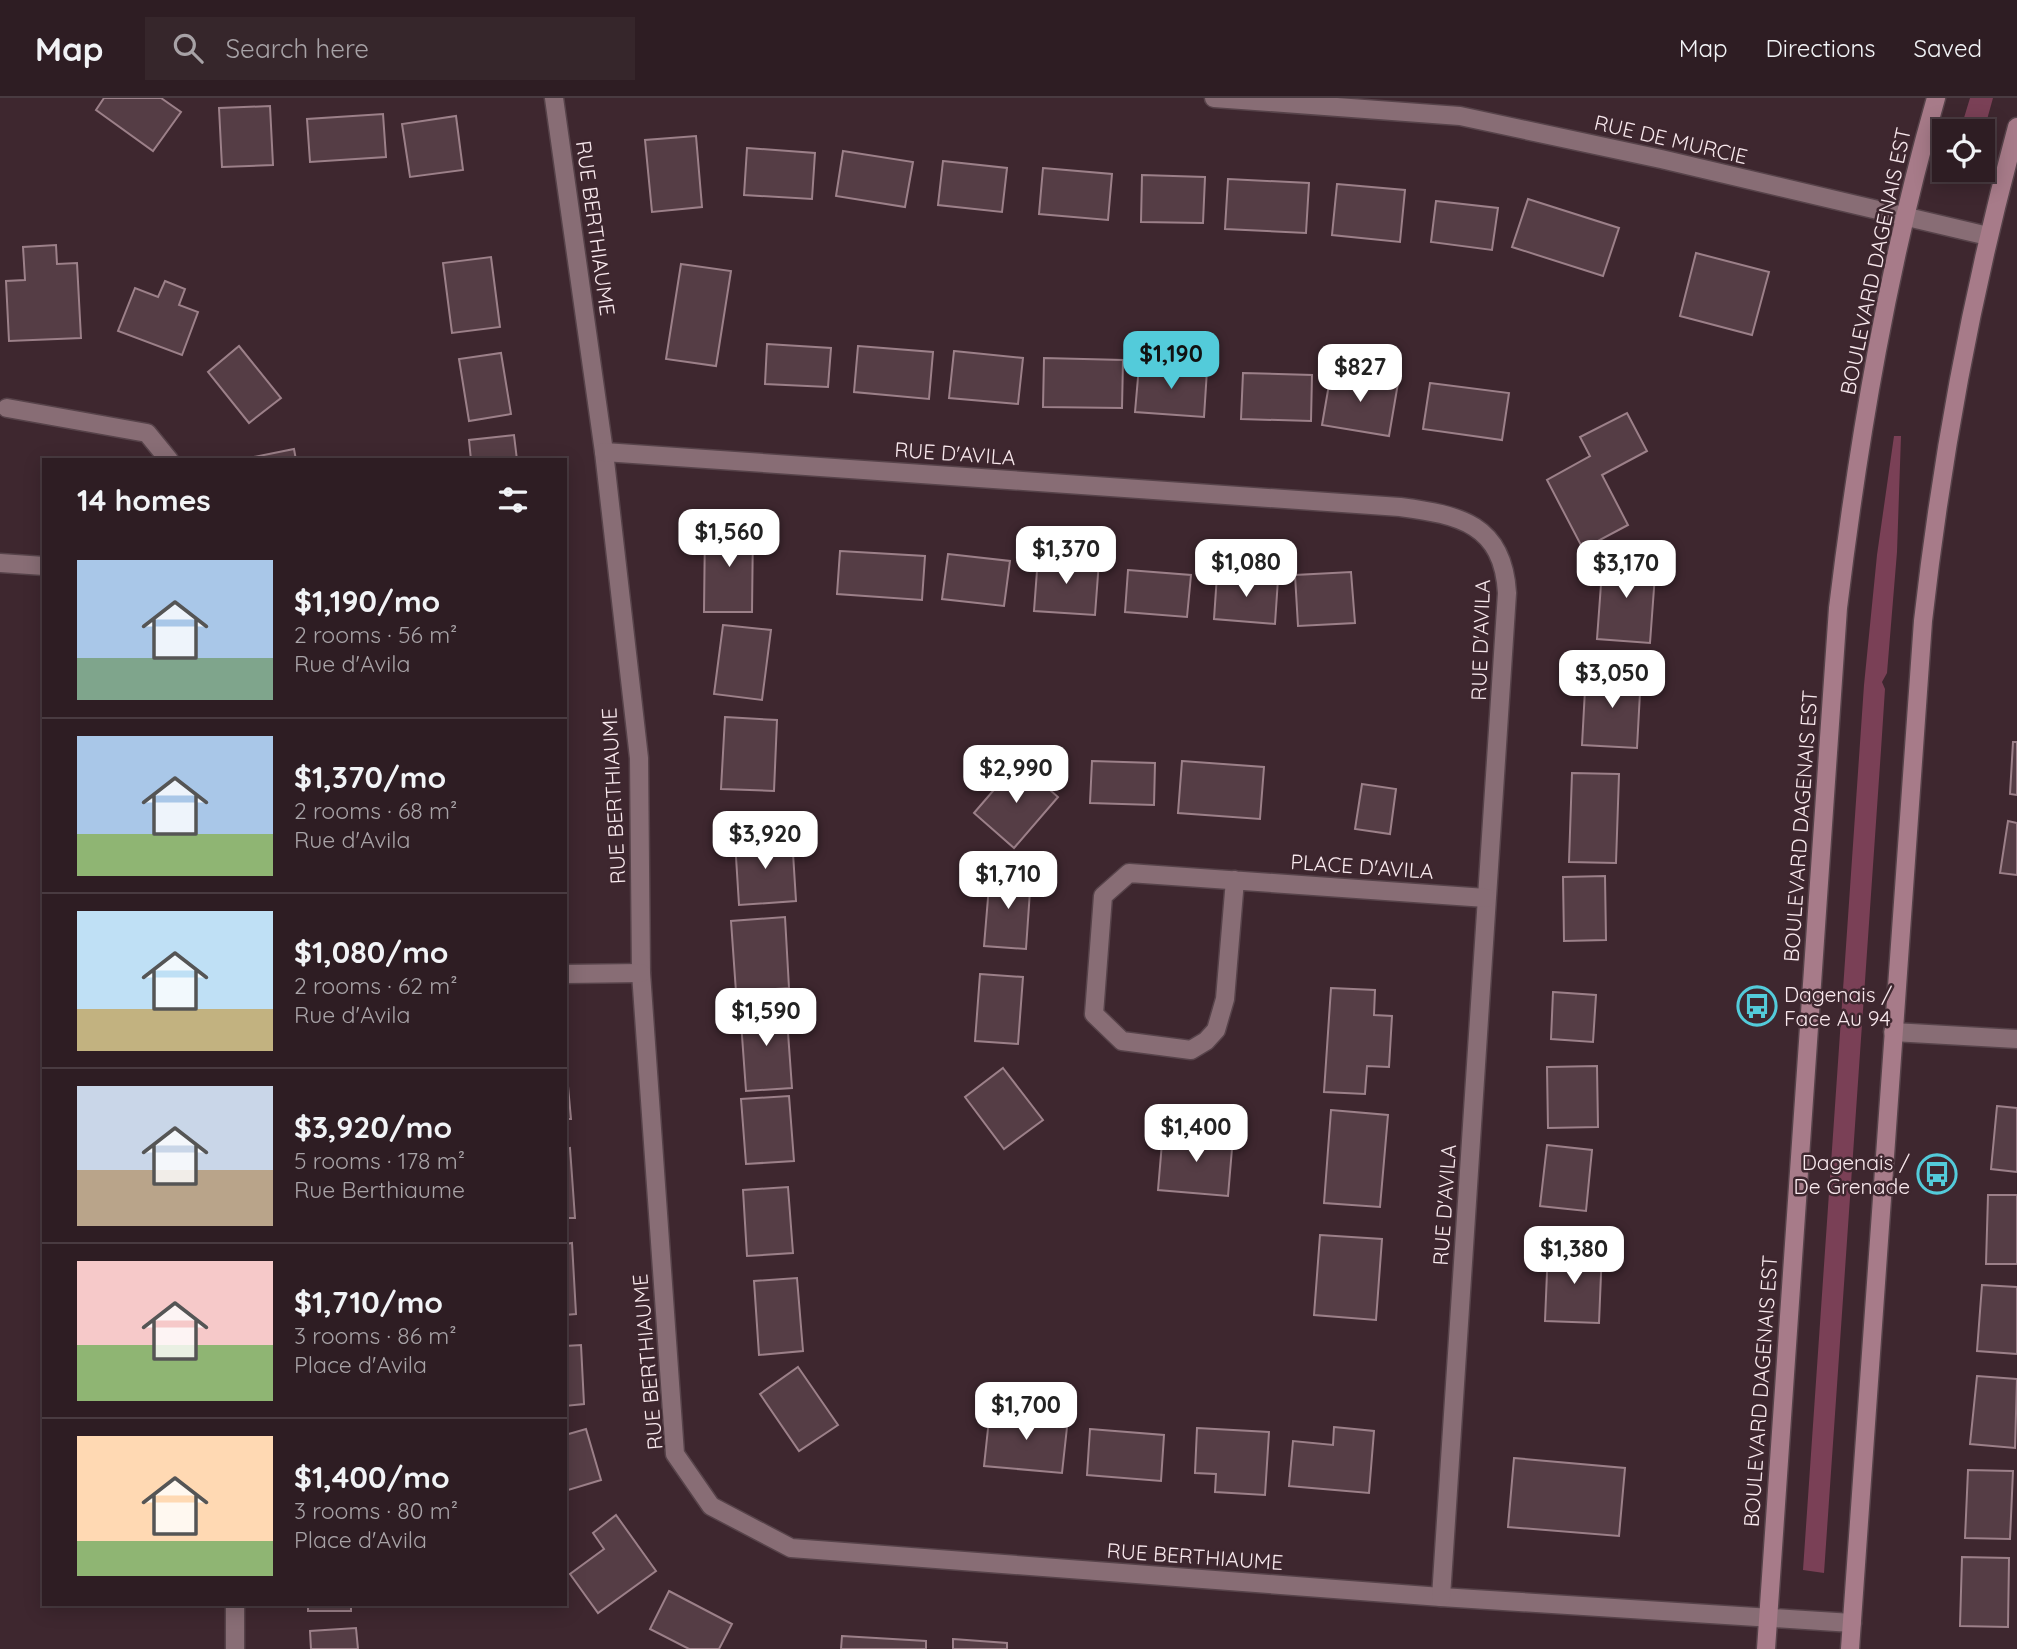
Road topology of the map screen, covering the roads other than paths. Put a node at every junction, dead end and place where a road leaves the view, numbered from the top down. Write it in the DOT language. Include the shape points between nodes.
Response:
graph roads {
  1 [pos="554,98"];
  2 [pos="1214,98"];
  3 [pos="1936,98"];
  4 [pos="2017,127"];
  5 [pos="1905,218"];
  6 [pos="1989,236"];
  7 [pos="7,408"];
  8 [pos="604,452"];
  9 [pos="167,458"];
  10 [pos="0,563"];
  11 [pos="42,566"];
  12 [pos="1234,880"];
  13 [pos="1486,898"];
  14 [pos="641,973"];
  15 [pos="567,974"];
  16 [pos="1894,1032"];
  17 [pos="2017,1040"];
  18 [pos="1441,1597"];
  19 [pos="234,1606"];
  20 [pos="1768,1619"];
  21 [pos="1852,1623"];
  22 [pos="235,1649"];
  23 [pos="1766,1649"];
  24 [pos="1850,1649"];
  1 -- 8 [label="street, RUE BERTHIAUME"];
  2 -- 5 [label="street, RUE DE MURCIE" via="1460,116"];
  3 -- 5 [label="main road, BOULEVARD DAGENAIS EST"];
  4 -- 6 [label="main road"];
  5 -- 6 [label="street, RUE DE MURCIE"];
  5 -- 20 [label="main road, BOULEVARD DAGENAIS EST" via="1866,410 1838,608"];
  6 -- 16 [label="main road" via="1947,436 1931,548"];
  7 -- 9 [label="street" via="147,433"];
  8 -- 13 [label="street, RUE D'AVILA" via="1400,507 1438,512 1469,523 1495,545 1506,570"];
  8 -- 14 [label="street, RUE BERTHIAUME" via="639,758"];
  10 -- 11 [label="street"];
  12 -- 12 [label="street, PLACE D'AVILA" via="1129,873 1103,896 1094,1014 1122,1041 1191,1050 1216,1030 1225,999"];
  12 -- 13 [label="street, PLACE D'AVILA"];
  13 -- 18 [label="street, RUE D'AVILA"];
  14 -- 15 [label="street"];
  14 -- 18 [label="street, RUE BERTHIAUME" via="675,1454 711,1506 791,1548"];
  16 -- 17 [label="street"];
  16 -- 21 [label="main road"];
  18 -- 20 [label="street, RUE BERTHIAUME"];
  19 -- 22 [label="street"];
  20 -- 21 [label="street, RUE BERTHIAUME"];
  20 -- 23 [label="main road, BOULEVARD DAGENAIS EST"];
  21 -- 24 [label="main road"];
}
